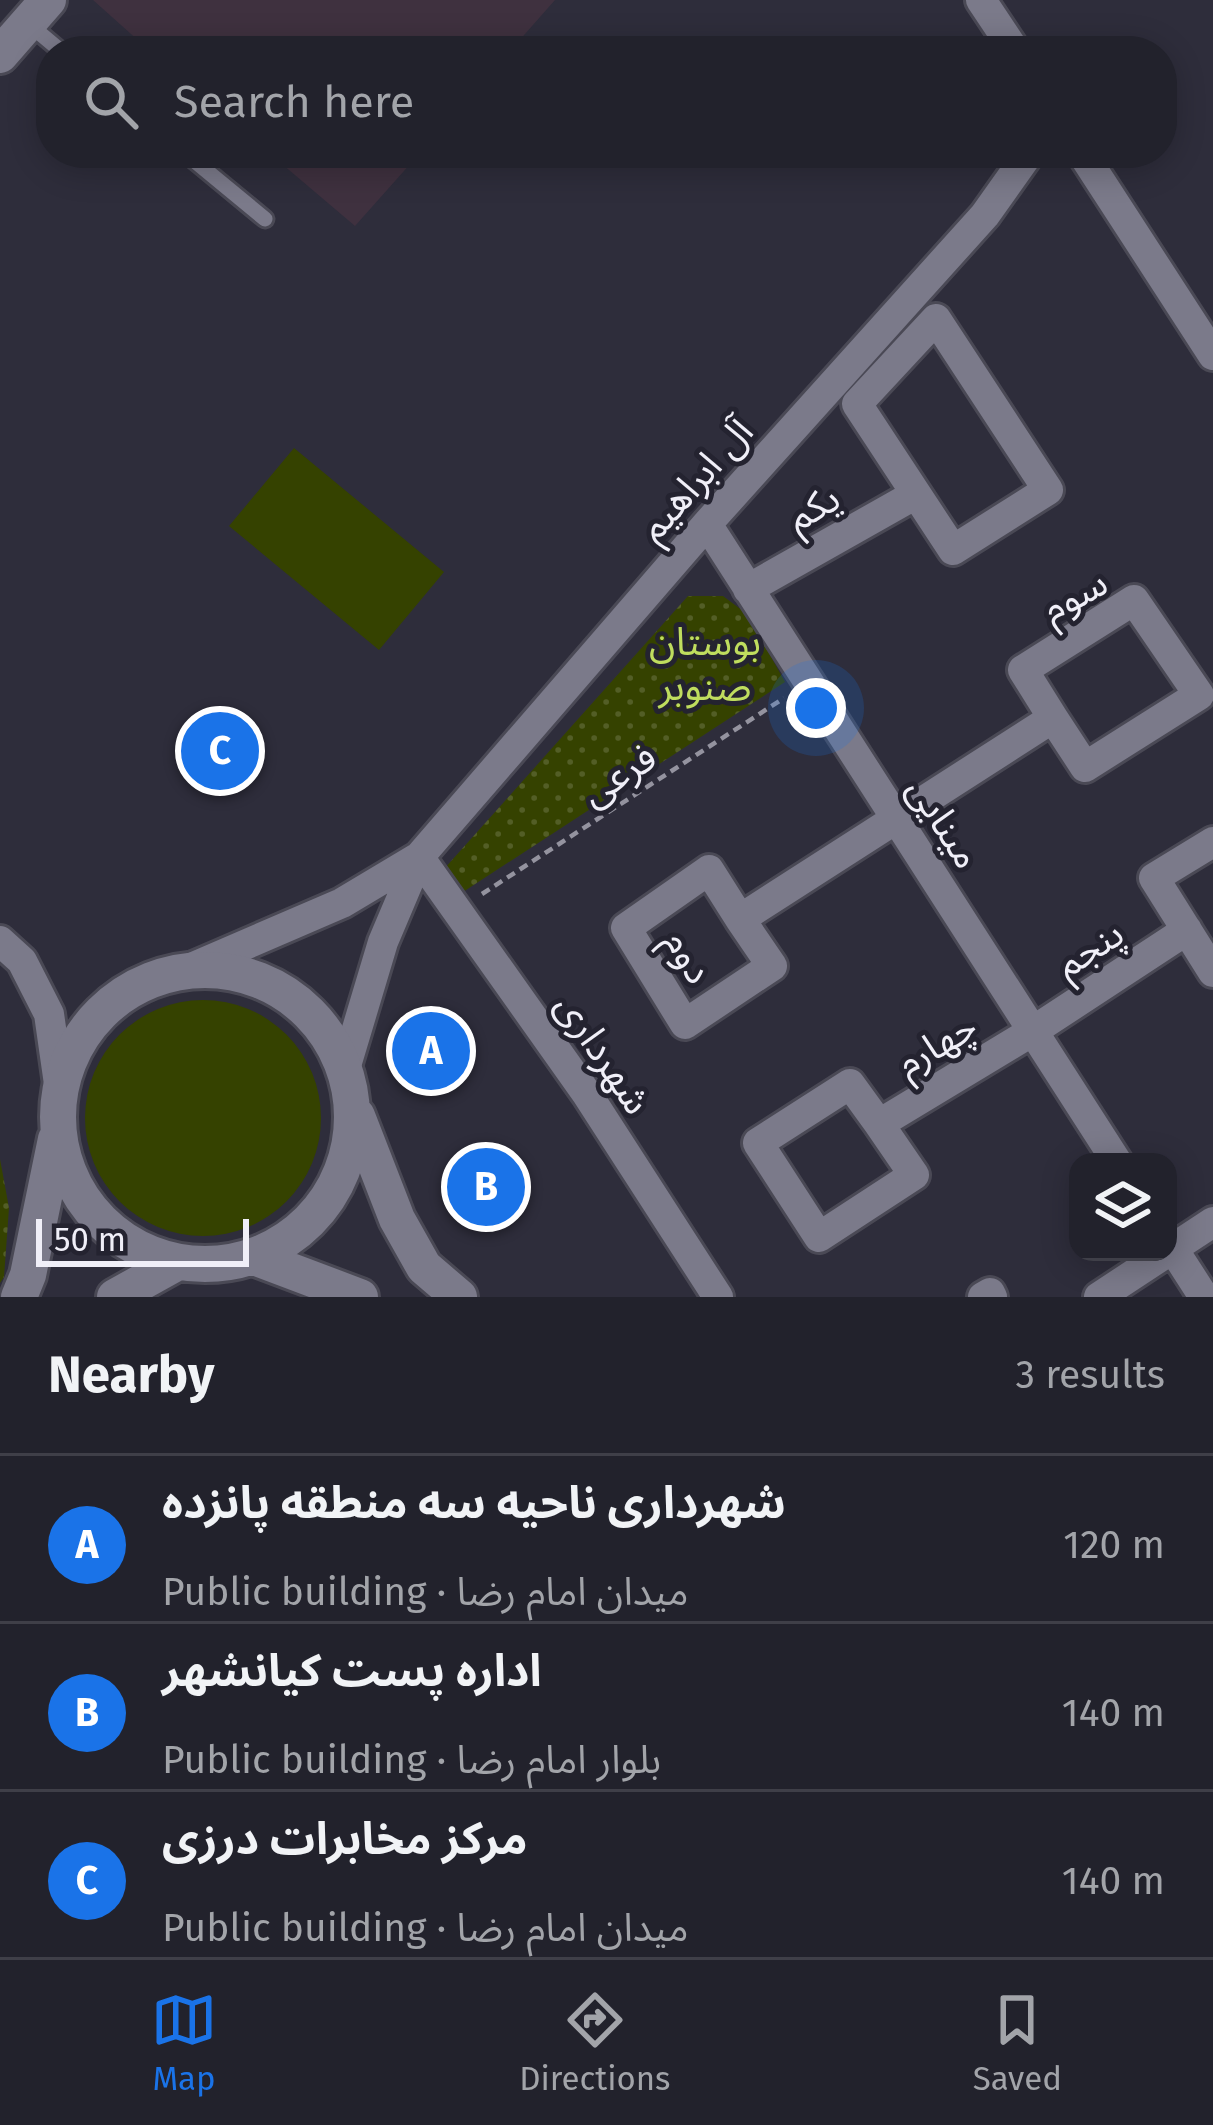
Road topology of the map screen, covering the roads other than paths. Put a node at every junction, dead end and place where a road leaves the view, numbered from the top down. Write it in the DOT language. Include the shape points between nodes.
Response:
graph roads {
  1 [pos="981,0"];
  2 [pos="38,7"];
  3 [pos="53,36"];
  4 [pos="1006,36"];
  5 [pos="0,55"];
  6 [pos="203,168"];
  7 [pos="1018,168"];
  8 [pos="1092,168"];
  9 [pos="266,219"];
  10 [pos="1213,355"];
  11 [pos="916,494"];
  12 [pos="706,524"];
  13 [pos="748,589"];
  14 [pos="1053,718"];
  15 [pos="896,818"];
  16 [pos="1213,842"];
  17 [pos="419,857"];
  18 [pos="740,920"];
  19 [pos="1186,930"];
  20 [pos="0,941"];
  21 [pos="182,972"];
  22 [pos="1213,972"];
  23 [pos="1033,1031"];
  24 [pos="345,1069"];
  25 [pos="60,1091"];
  26 [pos="353,1106"];
  27 [pos="879,1124"];
  28 [pos="58,1130"];
  29 [pos="1112,1153"];
  30 [pos="1213,1222"];
  31 [pos="1177,1242"];
  32 [pos="1177,1254"];
  33 [pos="254,1256"];
  34 [pos="1149,1261"];
  35 [pos="178,1262"];
  36 [pos="19,1297"];
  37 [pos="115,1297"];
  38 [pos="360,1297"];
  39 [pos="459,1297"];
  40 [pos="718,1297"];
  41 [pos="1100,1297"];
  42 [pos="1204,1297"];
  1 -- 4 [label="street"];
  2 -- 3 [label="lane"];
  2 -- 5 [label="main road"];
  6 -- 9 [label="lane"];
  7 -- 12 [label="street, آل ابراهیم" via="985,215"];
  8 -- 10 [label="street"];
  11 -- 11 [label="street" via="953,550 1048,490 936,320 857,404"];
  11 -- 13 [label="street, یکم"];
  12 -- 13 [label="street, مینایی"];
  12 -- 17 [label="street, آل ابراهیم"];
  13 -- 15 [label="street, مینایی"];
  14 -- 14 [label="street, سوم" via="1085,767 1199,694 1134,600 1023,670"];
  14 -- 15 [label="street"];
  15 -- 18 [label="street, دوم"];
  15 -- 23 [label="street, مینایی"];
  16 -- 19 [label="street, پنجم" via="1154,878"];
  17 -- 21 [label="street" via="341,903"];
  17 -- 24 [label="street"];
  17 -- 40 [label="street, شهرداری"];
  18 -- 18 [label="street, دوم" via="772,966 685,1024 626,928 709,871"];
  19 -- 22 [label="street, پنجم"];
  19 -- 23 [label="street, پنجم"];
  20 -- 25 [label="street" via="22,961 49,1014"];
  21 -- 24 [label="main road" via="263,981 326,1032"];
  21 -- 25 [label="main road" via="147,982 89,1026"];
  23 -- 27 [label="street, چهارم"];
  23 -- 29 [label="street, مینایی"];
  24 -- 26 [label="main road"];
  25 -- 28 [label="main road"];
  26 -- 33 [label="main road" via="338,1182 317,1214"];
  26 -- 39 [label="main road" via="397,1219 424,1267"];
  27 -- 27 [label="street, چهارم" via="914,1175 819,1238 758,1142 850,1084"];
  28 -- 35 [label="main road" via="83,1201 109,1230"];
  28 -- 36 [label="main road"];
  30 -- 31 [label="street"];
  32 -- 42 [label="street"];
  33 -- 35 [label="main road"];
  33 -- 38 [label="main road"];
  34 -- 41 [label="street"];
  35 -- 37 [label="main road"];
}
